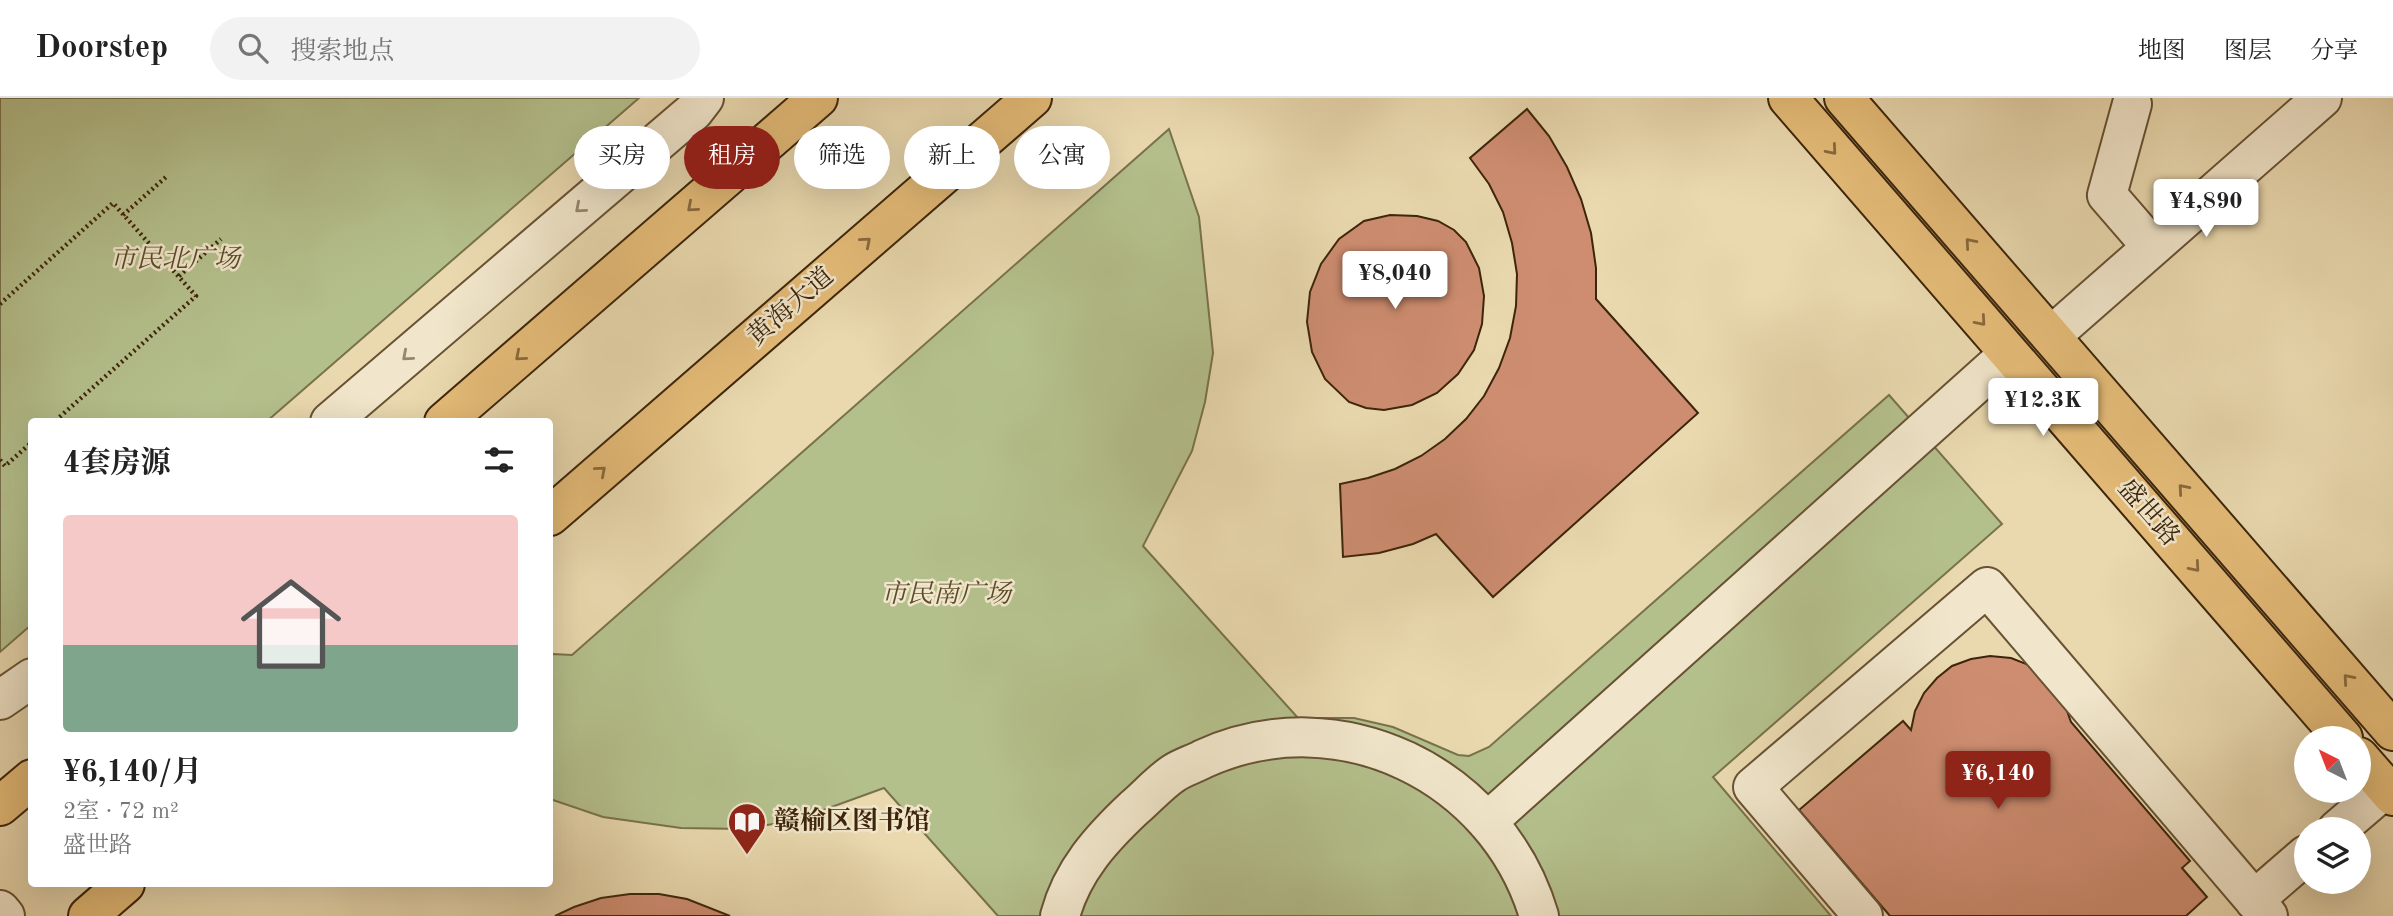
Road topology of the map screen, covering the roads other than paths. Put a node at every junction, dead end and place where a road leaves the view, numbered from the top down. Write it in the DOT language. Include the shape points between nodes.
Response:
graph roads {
  1 [pos="704,98"];
  2 [pos="818,98"];
  3 [pos="1032,98"];
  4 [pos="1788,98"];
  5 [pos="1844,98"];
  6 [pos="2322,98"];
  7 [pos="2134,100"];
  8 [pos="2152,247"];
  9 [pos="2050,336"];
  10 [pos="2009,354"];
  11 [pos="335,418"];
  12 [pos="449,418"];
  13 [pos="553,513"];
  14 [pos="28,681"];
  15 [pos="0,699"];
  16 [pos="2333,726"];
  17 [pos="2393,731"];
  18 [pos="2371,771"];
  19 [pos="28,782"];
  20 [pos="2389,792"];
  21 [pos="0,806"];
  22 [pos="2355,817"];
  23 [pos="1487,822"];
  24 [pos="2294,869"];
  25 [pos="122,887"];
  26 [pos="2261,908"];
  27 [pos="0,910"];
  28 [pos="5,916"];
  29 [pos="88,916"];
  30 [pos="1060,916"];
  31 [pos="1539,916"];
  32 [pos="1863,916"];
  1 -- 11 [label="street, one-way"];
  2 -- 12 [label="main road, one-way"];
  13 -- 3 [label="main road, 黄海大道, one-way"];
  4 -- 10 [label="main road, 盛世路, one-way"];
  9 -- 5 [label="main road, 盛世路, one-way"];
  6 -- 8 [label="street"];
  7 -- 8 [label="street" via="2107,195"];
  8 -- 9 [label="street"];
  17 -- 9 [label="main road, 盛世路, one-way"];
  10 -- 16 [label="main road, 盛世路, one-way"];
  10 -- 23 [label="street"];
  14 -- 15 [label="street"];
  18 -- 20 [label="main road"];
  19 -- 21 [label="main road"];
  20 -- 22 [label="street"];
  23 -- 30 [label="street" via="1456,791 1397,756 1331,739 1263,739 1230,747 1173,773 1102,838 1074,879"];
  23 -- 31 [label="street" via="1520,869"];
  24 -- 26 [label="street"];
  25 -- 29 [label="main road"];
  26 -- 32 [label="street" via="1987,587 1753,786"];
  27 -- 28 [label="street"];
}
